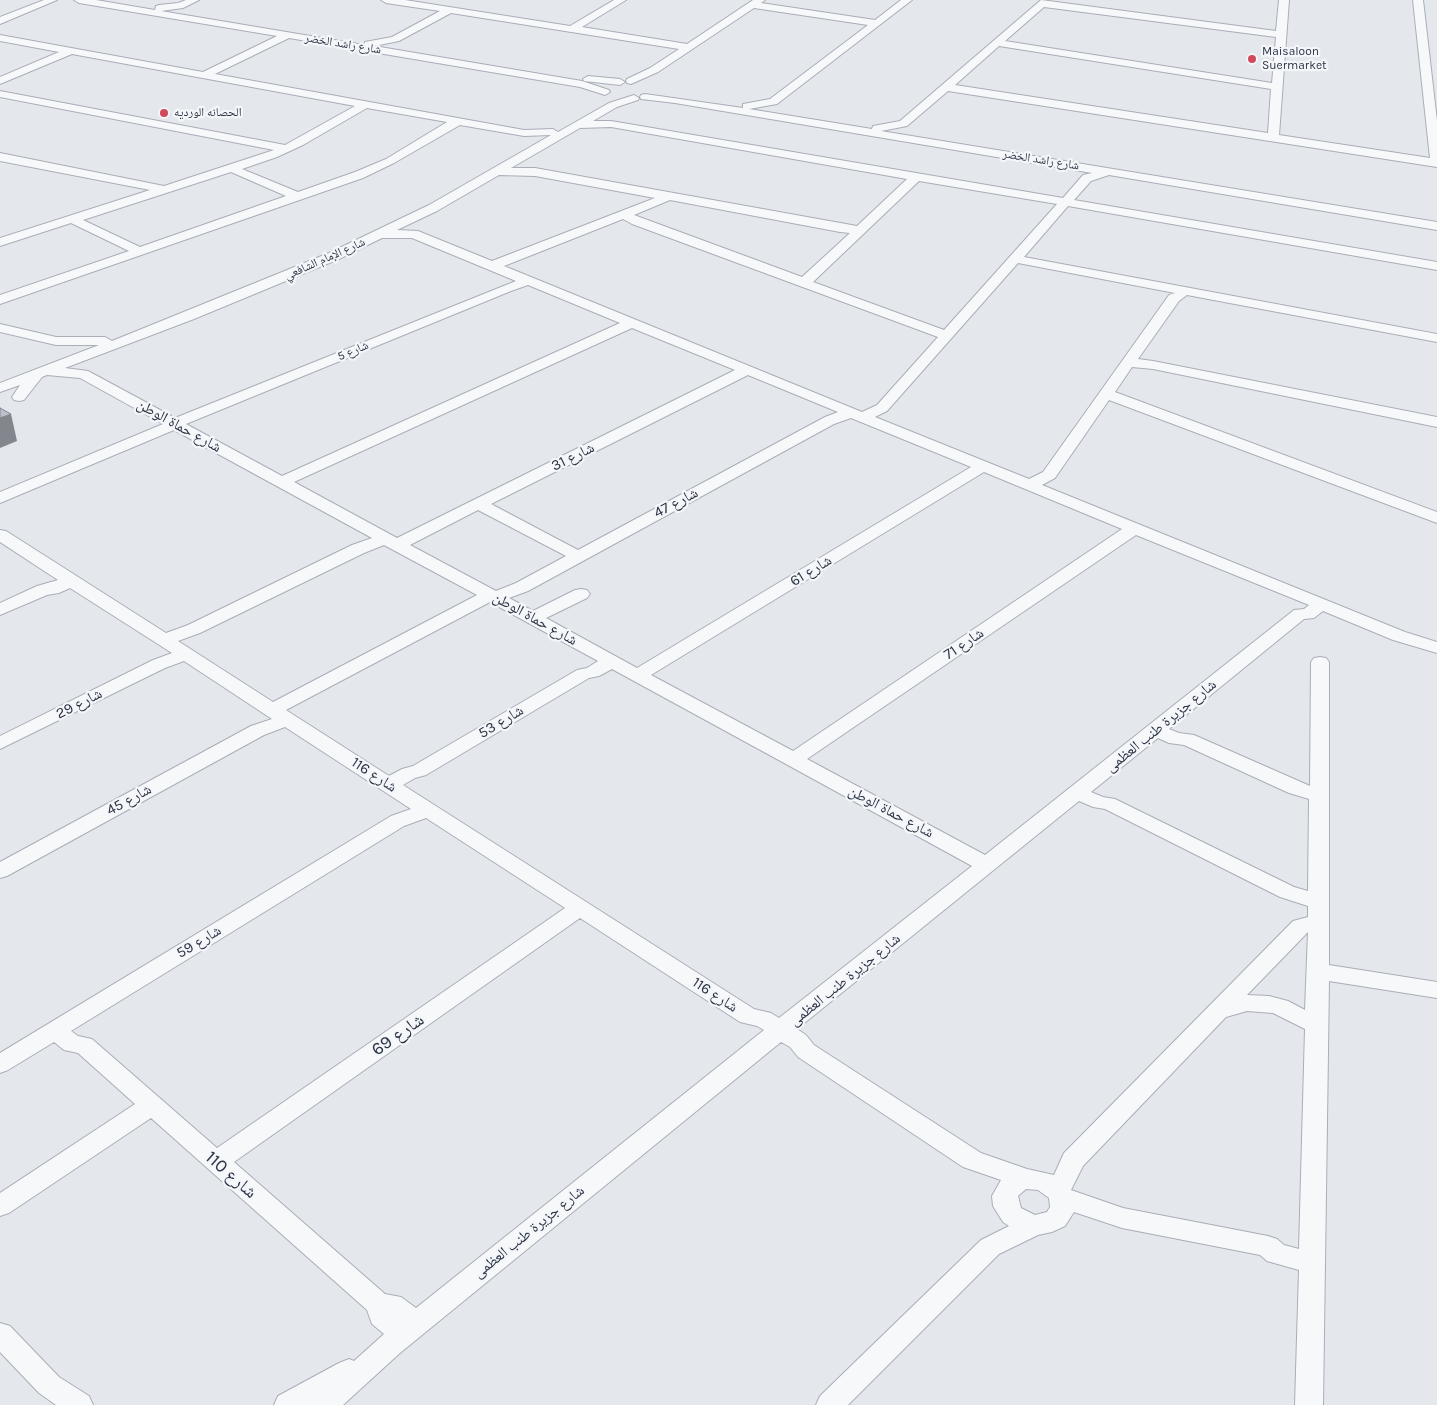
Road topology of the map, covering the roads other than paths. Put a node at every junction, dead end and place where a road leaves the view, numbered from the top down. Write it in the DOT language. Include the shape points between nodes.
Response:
graph roads {
  1 [pos="52,0"];
  2 [pos="79,0"];
  3 [pos="103,0"];
  4 [pos="194,0"];
  5 [pos="386,0"];
  6 [pos="622,0"];
  7 [pos="907,0"];
  8 [pos="1284,0"];
  9 [pos="1418,0"];
  10 [pos="756,2"];
  11 [pos="1044,2"];
  12 [pos="180,9"];
  13 [pos="450,10"];
  14 [pos="0,21"];
  15 [pos="877,23"];
  16 [pos="572,29"];
  17 [pos="287,35"];
  18 [pos="1281,36"];
  19 [pos="0,38"];
  20 [pos="394,43"];
  21 [pos="996,44"];
  22 [pos="688,47"];
  23 [pos="70,51"];
  24 [pos="677,54"];
  25 [pos="1425,64"];
  26 [pos="1437,65"];
  27 [pos="204,75"];
  28 [pos="0,81"];
  29 [pos="625,81"];
  30 [pos="655,83"];
  31 [pos="1277,85"];
  32 [pos="946,87"];
  33 [pos="607,93"];
  34 [pos="0,94"];
  35 [pos="640,98"];
  36 [pos="366,104"];
  37 [pos="775,107"];
  38 [pos="597,115"];
  39 [pos="458,121"];
  40 [pos="611,124"];
  41 [pos="903,124"];
  42 [pos="580,125"];
  43 [pos="877,128"];
  44 [pos="553,132"];
  45 [pos="524,133"];
  46 [pos="911,134"];
  47 [pos="1273,138"];
  48 [pos="536,142"];
  49 [pos="286,149"];
  50 [pos="0,157"];
  51 [pos="517,161"];
  52 [pos="1436,163"];
  53 [pos="1078,166"];
  54 [pos="231,168"];
  55 [pos="499,172"];
  56 [pos="535,172"];
  57 [pos="1110,172"];
  58 [pos="916,177"];
  59 [pos="1087,178"];
  60 [pos="115,181"];
  61 [pos="161,190"];
  62 [pos="296,196"];
  63 [pos="661,198"];
  64 [pos="1066,203"];
  65 [pos="620,215"];
  66 [pos="72,219"];
  67 [pos="1437,219"];
  68 [pos="1437,226"];
  69 [pos="0,228"];
  70 [pos="410,228"];
  71 [pos="858,231"];
  72 [pos="22,235"];
  73 [pos="0,242"];
  74 [pos="139,251"];
  75 [pos="1015,259"];
  76 [pos="1437,266"];
  77 [pos="495,267"];
  78 [pos="526,280"];
  79 [pos="805,282"];
  80 [pos="506,288"];
  81 [pos="1178,293"];
  82 [pos="0,300"];
  83 [pos="632,323"];
  84 [pos="0,328"];
  85 [pos="948,335"];
  86 [pos="1437,338"];
  87 [pos="45,339"];
  88 [pos="105,341"];
  89 [pos="1132,361"];
  90 [pos="82,366"];
  91 [pos="44,369"];
  92 [pos="748,370"];
  93 [pos="0,381"];
  94 [pos="0,388"];
  95 [pos="1105,396"];
  96 [pos="20,397"];
  97 [pos="882,408"];
  98 [pos="852,413"];
  99 [pos="1437,422"];
  100 [pos="176,424"];
  101 [pos="879,424"];
  102 [pos="984,466"];
  103 [pos="1049,475"];
  104 [pos="282,482"];
  105 [pos="1030,486"];
  106 [pos="1049,493"];
  107 [pos="0,498"];
  108 [pos="478,504"];
  109 [pos="1437,518"];
  110 [pos="1135,528"];
  111 [pos="0,535"];
  112 [pos="387,539"];
  113 [pos="578,556"];
  114 [pos="68,579"];
  115 [pos="581,594"];
  116 [pos="496,598"];
  117 [pos="1311,606"];
  118 [pos="0,610"];
  119 [pos="532,618"];
  120 [pos="1399,636"];
  121 [pos="175,647"];
  122 [pos="1437,648"];
  123 [pos="1437,655"];
  124 [pos="608,659"];
  125 [pos="1320,662"];
  126 [pos="638,675"];
  127 [pos="279,714"];
  128 [pos="1159,727"];
  129 [pos="258,730"];
  130 [pos="0,743"];
  131 [pos="793,760"];
  132 [pos="393,787"];
  133 [pos="1081,790"];
  134 [pos="1319,795"];
  135 [pos="423,806"];
  136 [pos="987,865"];
  137 [pos="0,871"];
  138 [pos="580,908"];
  139 [pos="1319,911"];
  140 [pos="1317,971"];
  141 [pos="1437,990"];
  142 [pos="1216,1013"];
  143 [pos="748,1016"];
  144 [pos="1316,1024"];
  145 [pos="61,1026"];
  146 [pos="777,1034"];
  147 [pos="806,1051"];
  148 [pos="0,1064"];
  149 [pos="152,1105"];
  150 [pos="972,1160"];
  151 [pos="1073,1160"];
  152 [pos="216,1162"];
  153 [pos="1030,1179"];
  154 [pos="1005,1201"];
  155 [pos="0,1206"];
  156 [pos="1053,1208"];
  157 [pos="990,1247"];
  158 [pos="1312,1255"];
  159 [pos="0,1334"];
  160 [pos="403,1335"];
  161 [pos="54,1395"];
  162 [pos="341,1396"];
  163 [pos="841,1402"];
  164 [pos="79,1405"];
  165 [pos="288,1405"];
  166 [pos="324,1405"];
  167 [pos="1309,1405"];
  1 -- 14 [label="street"];
  2 -- 17 [label="street, شارع راشد الخضر"];
  3 -- 12 [label="street, شارع راشد الخضر"];
  4 -- 12 [label="street"];
  5 -- 13 [label="street"];
  6 -- 16 [label="street"];
  7 -- 15 [label="street"];
  8 -- 18 [label="street"];
  9 -- 25 [label="street"];
  10 -- 15 [label="street"];
  10 -- 22 [label="street"];
  11 -- 18 [label="street"];
  11 -- 21 [label="street"];
  12 -- 20 [label="street, شارع راشد الخضر" via="368,44"];
  13 -- 16 [label="street"];
  13 -- 20 [label="street"];
  15 -- 37 [label="street"];
  16 -- 22 [label="street"];
  17 -- 27 [label="street"];
  17 -- 33 [label="street, شارع راشد الخضر" via="588,85"];
  18 -- 31 [label="street"];
  19 -- 23 [label="street"];
  20 -- 29 [label="street, شارع راشد الخضر" via="586,79"];
  21 -- 31 [label="street"];
  21 -- 32 [label="street"];
  22 -- 24 [label="street"];
  23 -- 27 [label="street"];
  23 -- 28 [label="street"];
  24 -- 29 [label="street" via="649,72"];
  24 -- 30 [label="street" via="670,68"];
  25 -- 26 [label="street"];
  25 -- 52 [label="street"];
  27 -- 36 [label="street"];
  29 -- 30 [label="street, شارع راشد الخضر"];
  29 -- 33 [label="street" via="606,87"];
  30 -- 35 [label="street" via="654,94"];
  30 -- 37 [label="street, شارع راشد الخضر" via="673,94 747,106"];
  31 -- 47 [label="street"];
  32 -- 41 [label="street"];
  32 -- 47 [label="street"];
  33 -- 35 [label="street, شارع راشد الخضر" via="619,98"];
  33 -- 44 [label="street, شارع الإمام الشافعي" via="603,103"];
  34 -- 49 [label="street"];
  35 -- 38 [label="street, شارع الإمام الشافعي" via="618,103"];
  35 -- 53 [label="street, شارع راشد الخضر" via="675,100"];
  36 -- 39 [label="street"];
  36 -- 49 [label="street"];
  37 -- 43 [label="street, شارع راشد الخضر"];
  38 -- 40 [label="street"];
  38 -- 42 [label="street, شارع الإمام الشافعي"];
  39 -- 45 [label="street"];
  39 -- 62 [label="street" via="380,166"];
  40 -- 42 [label="street"];
  40 -- 58 [label="street"];
  41 -- 43 [label="street"];
  41 -- 46 [label="street"];
  42 -- 51 [label="street, شارع الإمام الشافعي"];
  43 -- 46 [label="street, شارع راشد الخضر"];
  44 -- 45 [label="street"];
  44 -- 48 [label="street, شارع الإمام الشافعي"];
  45 -- 48 [label="street"];
  46 -- 67 [label="street, شارع راشد الخضر"];
  47 -- 52 [label="street"];
  48 -- 88 [label="street, شارع الإمام الشافعي" via="451,192 358,237 248,285"];
  49 -- 54 [label="street"];
  50 -- 60 [label="street"];
  51 -- 55 [label="street, شارع الإمام الشافعي"];
  51 -- 56 [label="street"];
  53 -- 57 [label="street, شارع راشد الخضر"];
  53 -- 59 [label="street"];
  54 -- 61 [label="street"];
  54 -- 62 [label="street"];
  55 -- 56 [label="street"];
  55 -- 70 [label="street, شارع الإمام الشافعي"];
  56 -- 63 [label="street"];
  57 -- 59 [label="street"];
  57 -- 68 [label="street, شارع راشد الخضر"];
  58 -- 64 [label="street"];
  58 -- 71 [label="street"];
  59 -- 64 [label="street"];
  60 -- 61 [label="street"];
  61 -- 66 [label="street"];
  62 -- 74 [label="street"];
  63 -- 65 [label="street"];
  63 -- 71 [label="street"];
  64 -- 75 [label="street"];
  64 -- 76 [label="street"];
  65 -- 77 [label="street"];
  65 -- 79 [label="street"];
  66 -- 72 [label="street"];
  66 -- 74 [label="street"];
  69 -- 72 [label="street"];
  70 -- 77 [label="street"];
  70 -- 90 [label="street, شارع الإمام الشافعي" via="382,234"];
  71 -- 79 [label="street"];
  72 -- 73 [label="street"];
  74 -- 82 [label="street"];
  75 -- 81 [label="street"];
  75 -- 85 [label="street"];
  77 -- 78 [label="street"];
  78 -- 80 [label="street, شارع 5"];
  78 -- 83 [label="street"];
  79 -- 85 [label="street"];
  80 -- 100 [label="street, شارع 5" via="199,415 197,419"];
  81 -- 86 [label="street"];
  81 -- 89 [label="street"];
  83 -- 92 [label="street"];
  83 -- 104 [label="street"];
  84 -- 87 [label="street"];
  85 -- 97 [label="street"];
  87 -- 88 [label="street"];
  87 -- 91 [label="street" via="55,347 55,352"];
  88 -- 91 [label="street, شارع الإمام الشافعي"];
  89 -- 95 [label="street"];
  89 -- 99 [label="street"];
  90 -- 91 [label="street, شارع حماة الوطن"];
  90 -- 100 [label="street, شارع حماة الوطن"];
  91 -- 93 [label="street, شارع الإمام الشافعي"];
  91 -- 94 [label="street, شارع الإمام الشافعي"];
  91 -- 96 [label="street"];
  92 -- 98 [label="street"];
  92 -- 108 [label="street, شارع 31"];
  95 -- 103 [label="street"];
  95 -- 109 [label="street"];
  97 -- 98 [label="street, شارع 47"];
  97 -- 101 [label="street"];
  98 -- 101 [label="street"];
  98 -- 113 [label="street, شارع 47" via="830,420"];
  100 -- 104 [label="street, شارع حماة الوطن"];
  100 -- 107 [label="street, شارع 5"];
  101 -- 102 [label="street"];
  102 -- 105 [label="street"];
  102 -- 126 [label="street, شارع 61"];
  103 -- 105 [label="street"];
  103 -- 106 [label="street"];
  104 -- 112 [label="street, شارع حماة الوطن"];
  105 -- 106 [label="street"];
  106 -- 110 [label="street"];
  108 -- 112 [label="street, شارع 31"];
  108 -- 113 [label="street"];
  110 -- 117 [label="street"];
  110 -- 131 [label="street, شارع 71"];
  111 -- 114 [label="street, شارع 116"];
  112 -- 116 [label="street, شارع حماة الوطن"];
  112 -- 121 [label="street, شارع 31" via="358,548 194,629"];
  113 -- 116 [label="street, شارع 47" via="522,587 520,592"];
  114 -- 118 [label="street" via="53,589"];
  114 -- 121 [label="street, شارع 116"];
  115 -- 119 [label="street"];
  116 -- 119 [label="street, شارع حماة الوطن"];
  116 -- 127 [label="street, شارع 47"];
  117 -- 120 [label="street"];
  117 -- 128 [label="street, شارع جزيرة طنب العظمى"];
  119 -- 124 [label="street, شارع حماة الوطن"];
  120 -- 122 [label="street"];
  120 -- 123 [label="street"];
  121 -- 127 [label="street, شارع 116"];
  121 -- 130 [label="street, شارع 29" via="168,662"];
  124 -- 126 [label="street, شارع حماة الوطن"];
  124 -- 132 [label="street, شارع 53" via="593,672 583,674 419,771 417,777"];
  125 -- 134 [label="street"];
  126 -- 131 [label="street, شارع حماة الوطن"];
  127 -- 129 [label="street, شارع 45" via="268,728"];
  127 -- 132 [label="street, شارع 116"];
  128 -- 133 [label="street, شارع جزيرة طنب العظمى"];
  128 -- 134 [label="street" via="1176,739 1187,739 1289,786"];
  129 -- 137 [label="street, شارع 45"];
  131 -- 136 [label="street, شارع حماة الوطن"];
  132 -- 135 [label="street, شارع 116"];
  133 -- 136 [label="street, شارع جزيرة طنب العظمى"];
  133 -- 139 [label="street" via="1100,803 1108,803"];
  134 -- 139 [label="street"];
  135 -- 138 [label="street, شارع 116"];
  135 -- 145 [label="street, شارع 59" via="408,819 398,821"];
  136 -- 146 [label="street, شارع جزيرة طنب العظمى"];
  138 -- 143 [label="street, شارع 116"];
  138 -- 152 [label="street, شارع 69"];
  139 -- 140 [label="street"];
  139 -- 142 [label="street"];
  140 -- 141 [label="street"];
  140 -- 144 [label="street"];
  142 -- 144 [label="street" via="1236,1005 1263,1003 1280,1007"];
  142 -- 151 [label="street"];
  143 -- 146 [label="street, شارع 116" via="752,1024"];
  144 -- 158 [label="street"];
  145 -- 148 [label="street, شارع 59"];
  145 -- 149 [label="street, شارع 110" via="72,1044 84,1045"];
  146 -- 147 [label="street, شارع 116" via="794,1051"];
  146 -- 160 [label="street, شارع جزيرة طنب العظمى"];
  147 -- 150 [label="street, شارع 116"];
  149 -- 152 [label="street, شارع 110"];
  149 -- 155 [label="street"];
  150 -- 153 [label="street, شارع 116"];
  150 -- 154 [label="street, شارع 116" via="990,1177"];
  151 -- 153 [label="street"];
  151 -- 156 [label="street"];
  152 -- 160 [label="street, شارع 110" via="379,1305 381,1316"];
  153 -- 154 [label="street" via="1016,1182 1008,1188"];
  153 -- 156 [label="street" via="1044,1181"];
  154 -- 156 [label="street" via="1012,1215 1023,1222"];
  154 -- 157 [label="street"];
  156 -- 157 [label="street"];
  156 -- 158 [label="street" via="1268,1246 1276,1254"];
  157 -- 163 [label="street"];
  158 -- 167 [label="street"];
  159 -- 161 [label="street"];
  160 -- 162 [label="street, شارع جزيرة طنب العظمى"];
  160 -- 165 [label="street, شارع جزيرة طنب العظمى" via="316,1391"];
  161 -- 164 [label="street"];
  162 -- 166 [label="street, شارع جزيرة طنب العظمى"];
}
